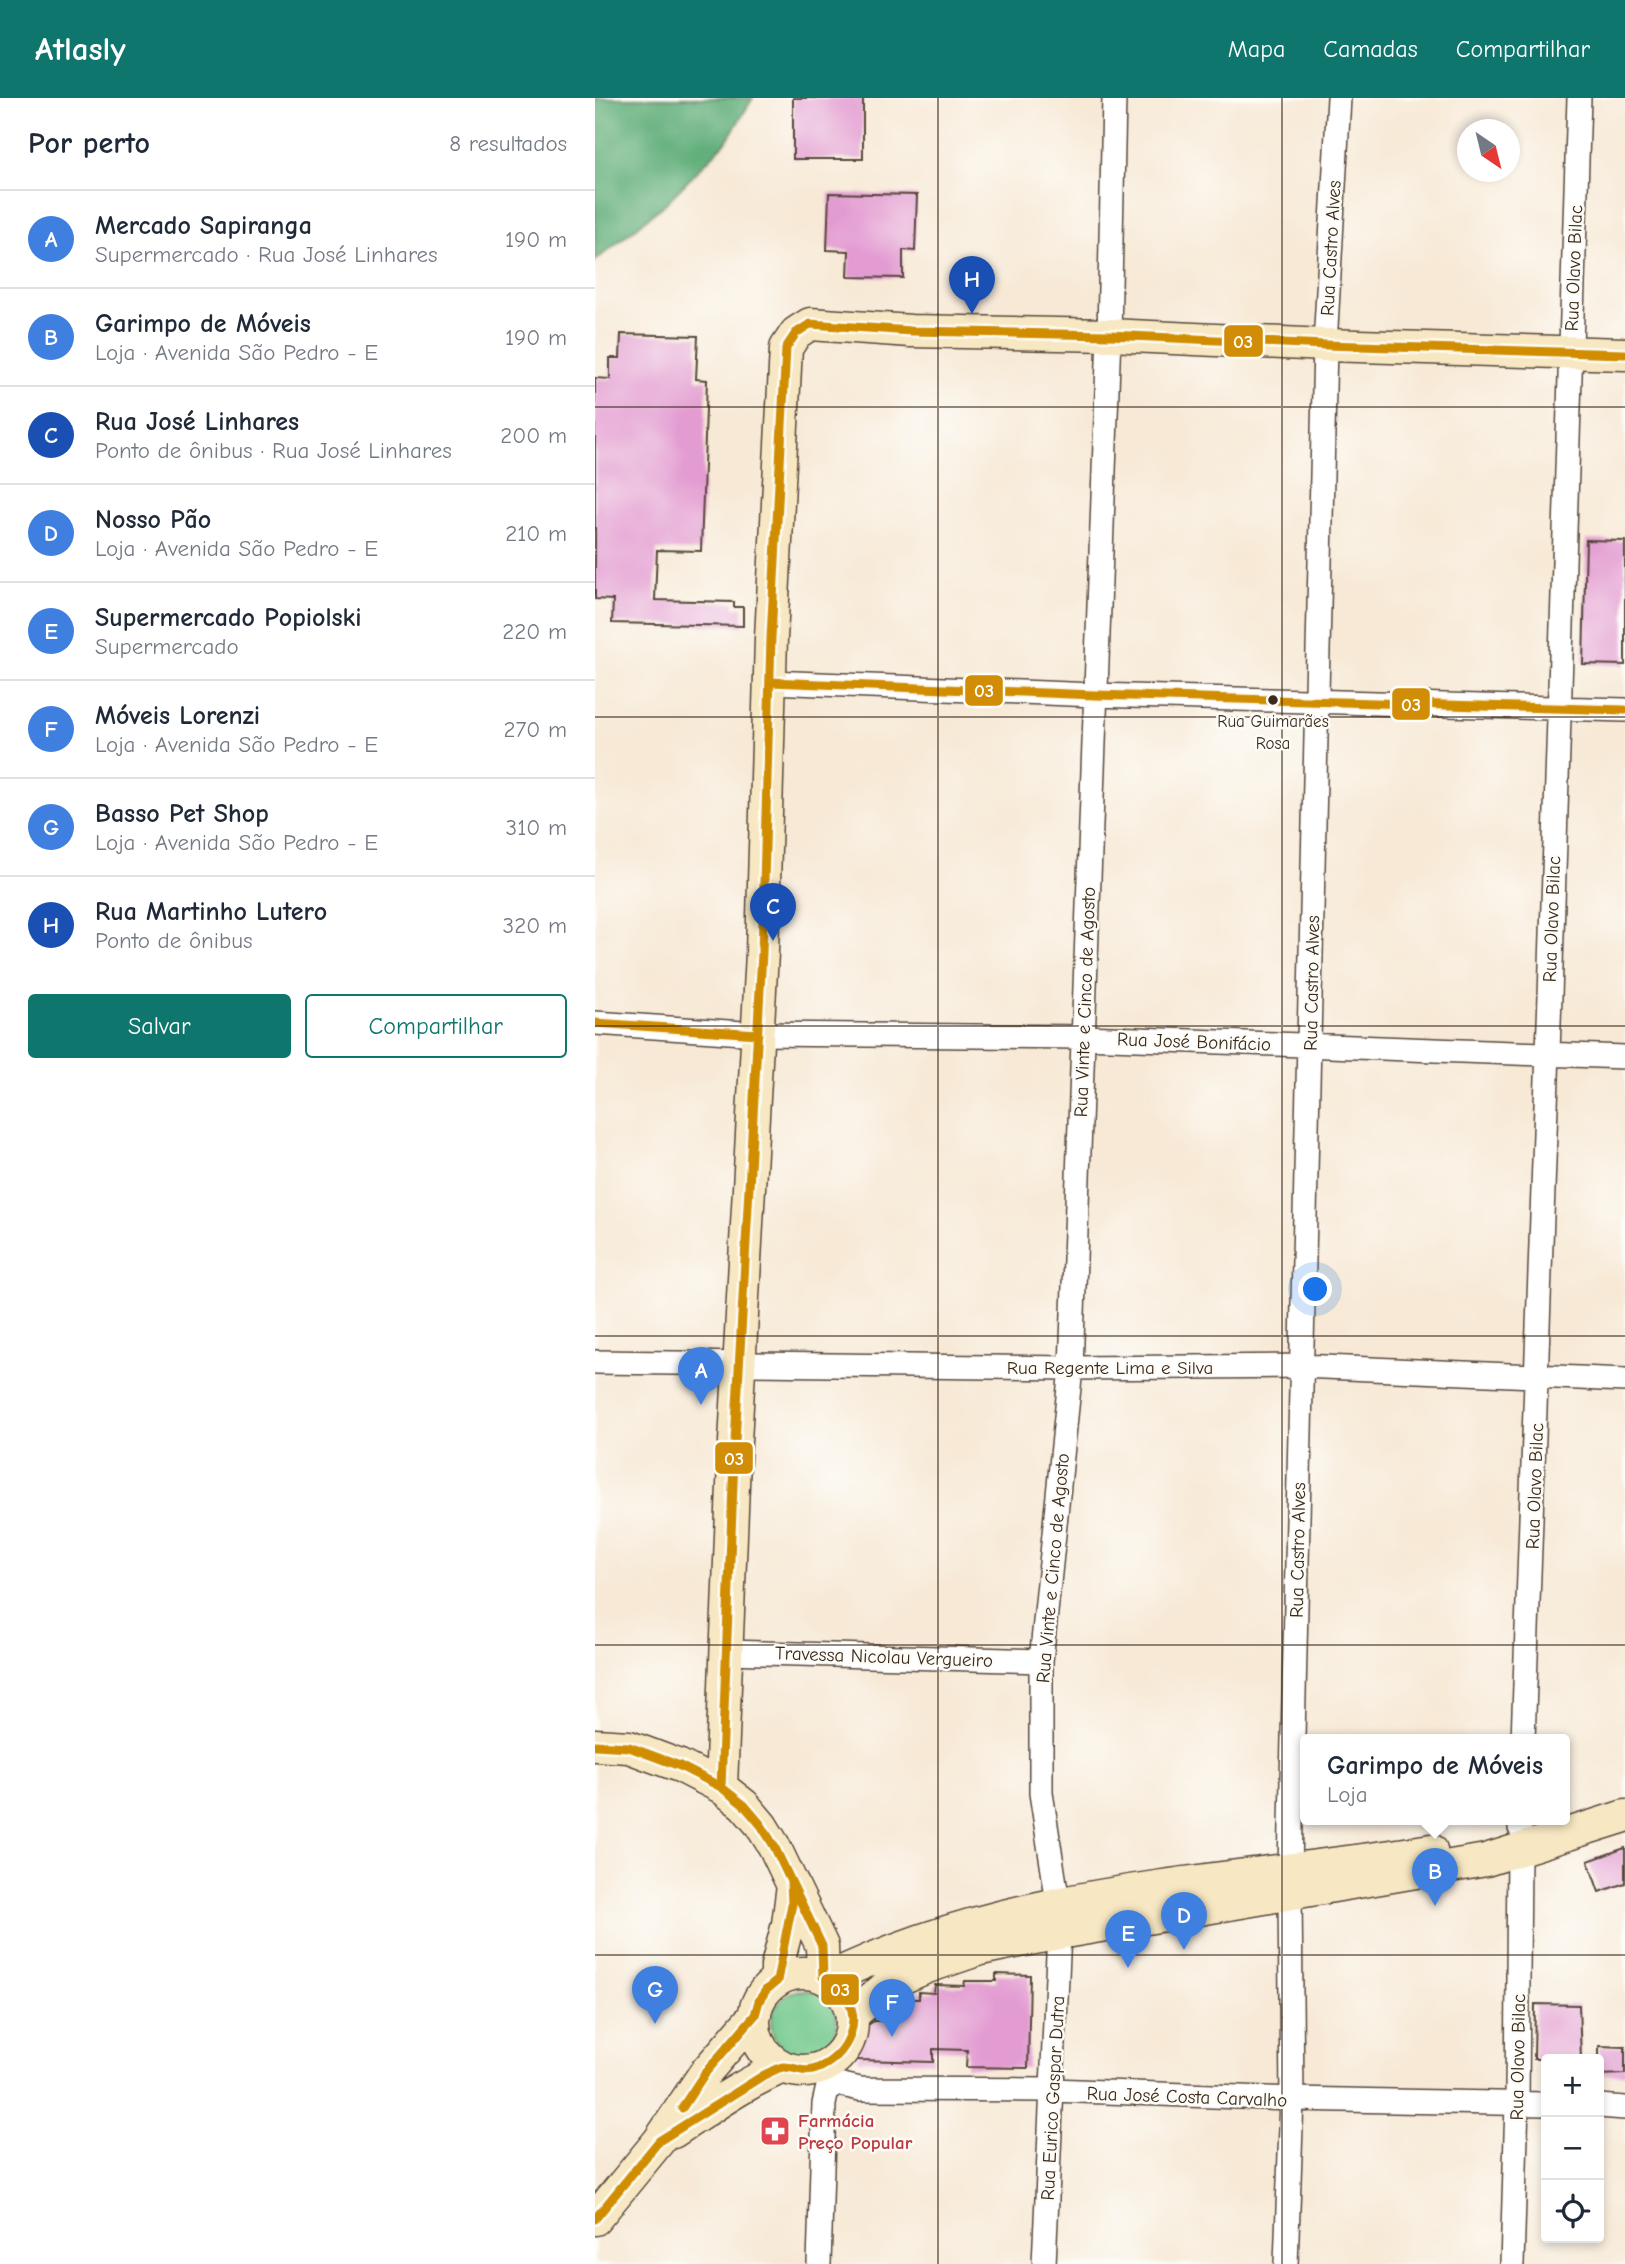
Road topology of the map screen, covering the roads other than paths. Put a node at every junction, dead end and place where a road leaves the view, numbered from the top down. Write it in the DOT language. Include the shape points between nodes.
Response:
graph roads {
  1 [pos="1114,98"];
  2 [pos="1339,98"];
  3 [pos="1579,98"];
  4 [pos="1109,335"];
  5 [pos="1325,345"];
  6 [pos="1570,352"];
  7 [pos="1625,354"];
  8 [pos="770,682"];
  9 [pos="1095,695"];
  10 [pos="1317,701"];
  11 [pos="1558,708"];
  12 [pos="1625,710"];
  13 [pos="595,1023"];
  14 [pos="758,1034"];
  15 [pos="1083,1037"];
  16 [pos="1309,1045"];
  17 [pos="1546,1054"];
  18 [pos="1625,1057"];
  19 [pos="595,1362"];
  20 [pos="740,1365"];
  21 [pos="1301,1366"];
  22 [pos="1071,1368"];
  23 [pos="1538,1377"];
  24 [pos="1625,1380"];
  25 [pos="726,1652"];
  26 [pos="1041,1661"];
  27 [pos="1523,1734"];
  28 [pos="595,1745"];
  29 [pos="721,1787"];
  30 [pos="1625,1793"];
  31 [pos="1570,1811"];
  32 [pos="1625,1816"];
  33 [pos="1570,1824"];
  34 [pos="1561,1825"];
  35 [pos="1526,1830"];
  36 [pos="1290,1881"];
  37 [pos="793,1884"];
  38 [pos="1059,1918"];
  39 [pos="825,1978"];
  40 [pos="777,1981"];
  41 [pos="755,2015"];
  42 [pos="852,2015"];
  43 [pos="783,2067"];
  44 [pos="823,2076"];
  45 [pos="1052,2090"];
  46 [pos="1292,2099"];
  47 [pos="1517,2103"];
  48 [pos="1541,2104"];
  49 [pos="1604,2106"];
  50 [pos="1625,2108"];
  51 [pos="659,2141"];
  52 [pos="595,2219"];
  53 [pos="819,2264"];
  54 [pos="1044,2264"];
  55 [pos="1286,2264"];
  56 [pos="1512,2264"];
  1 -- 4 [label="street, Rua Vinte e Cinco de Agosto"];
  2 -- 5 [label="street, Rua Castro Alves"];
  3 -- 6 [label="street, Rua Olavo Bilac"];
  4 -- 5 [label="street"];
  4 -- 8 [label="street" via="810,324 796,333 786,348"];
  4 -- 9 [label="street, Rua Vinte e Cinco de Agosto"];
  5 -- 6 [label="street"];
  5 -- 10 [label="street, Rua Castro Alves"];
  6 -- 7 [label="street"];
  6 -- 11 [label="street, Rua Olavo Bilac"];
  8 -- 9 [label="street"];
  8 -- 14 [label="street"];
  9 -- 10 [label="street"];
  9 -- 15 [label="street, Rua Vinte e Cinco de Agosto"];
  10 -- 11 [label="street"];
  10 -- 16 [label="street, Rua Castro Alves"];
  11 -- 12 [label="street"];
  11 -- 17 [label="street, Rua Olavo Bilac"];
  13 -- 14 [label="street, Rua José Bonifácio"];
  14 -- 15 [label="street, Rua José Bonifácio"];
  14 -- 20 [label="street"];
  15 -- 16 [label="street, Rua José Bonifácio"];
  15 -- 22 [label="street, Rua Vinte e Cinco de Agosto"];
  16 -- 17 [label="street, Rua José Bonifácio"];
  16 -- 21 [label="street, Rua Castro Alves"];
  17 -- 18 [label="street, Rua José Bonifácio"];
  17 -- 23 [label="street, Rua Olavo Bilac"];
  19 -- 20 [label="street, Rua Regente Lima e Silva"];
  20 -- 22 [label="street, Rua Regente Lima e Silva"];
  20 -- 25 [label="street"];
  21 -- 22 [label="street, Rua Regente Lima e Silva"];
  21 -- 23 [label="street, Rua Regente Lima e Silva"];
  21 -- 36 [label="street, Rua Castro Alves"];
  22 -- 26 [label="street, Rua Vinte e Cinco de Agosto"];
  23 -- 24 [label="street, Rua Regente Lima e Silva"];
  23 -- 27 [label="street, Rua Olavo Bilac"];
  25 -- 26 [label="street, Travessa Nicolau Vergueiro"];
  25 -- 29 [label="street"];
  26 -- 38 [label="street, Rua Vinte e Cinco de Agosto" via="1041,1793"];
  28 -- 29 [label="street" via="629,1747"];
  29 -- 37 [label="street" via="761,1825"];
  30 -- 31 [label="street"];
  32 -- 33 [label="street"];
  34 -- 35 [label="street"];
  35 -- 36 [label="street"];
  35 -- 47 [label="street, Rua Olavo Bilac"];
  36 -- 38 [label="street"];
  36 -- 46 [label="street, Rua Castro Alves"];
  37 -- 39 [label="street" via="822,1946"];
  37 -- 40 [label="street"];
  38 -- 39 [label="street" via="953,1928"];
  38 -- 42 [label="street" via="892,1982"];
  38 -- 45 [label="street, Rua Eurico Gaspar Dutra"];
  39 -- 40 [label="street" via="807,1973"];
  39 -- 42 [label="street" via="840,1989"];
  40 -- 41 [label="street" via="759,2001"];
  41 -- 43 [label="street" via="760,2046"];
  41 -- 51 [label="street" via="705,2073"];
  42 -- 44 [label="street" via="847,2044"];
  43 -- 44 [label="street"];
  43 -- 51 [label="street" via="727,2096"];
  44 -- 45 [label="street, Rua José Costa Carvalho" via="860,2089"];
  44 -- 53 [label="street"];
  45 -- 46 [label="street, Rua José Costa Carvalho"];
  45 -- 54 [label="street, Rua Eurico Gaspar Dutra"];
  46 -- 47 [label="street, Rua José Costa Carvalho"];
  46 -- 55 [label="street, Rua Castro Alves"];
  47 -- 48 [label="street, Rua José Costa Carvalho"];
  47 -- 56 [label="street, Rua Olavo Bilac"];
  49 -- 50 [label="street"];
  51 -- 52 [label="street"];
}
